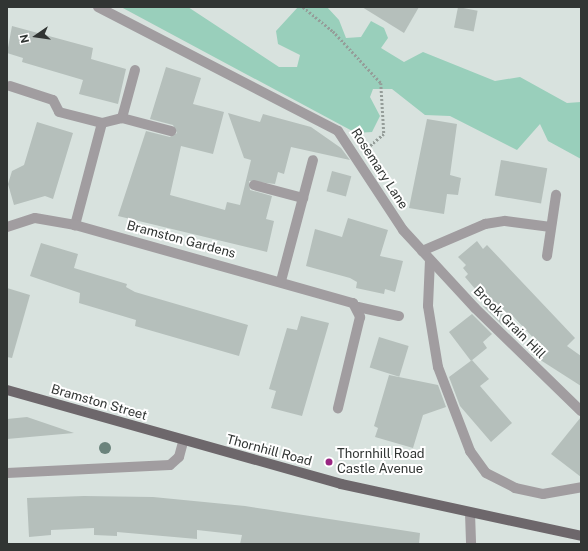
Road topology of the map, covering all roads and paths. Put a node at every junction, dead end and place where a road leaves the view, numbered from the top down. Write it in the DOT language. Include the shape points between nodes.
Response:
graph roads {
  1 [pos="98,7"];
  2 [pos="303,7"];
  3 [pos="135,70"];
  4 [pos="10,86"];
  5 [pos="122,118"];
  6 [pos="102,123"];
  7 [pos="171,131"];
  8 [pos="358,157"];
  9 [pos="313,160"];
  10 [pos="254,185"];
  11 [pos="556,195"];
  12 [pos="302,198"];
  13 [pos="75,225"];
  14 [pos="7,227"];
  15 [pos="551,227"];
  16 [pos="422,252"];
  17 [pos="548,256"];
  18 [pos="430,260"];
  19 [pos="281,281"];
  20 [pos="358,307"];
  21 [pos="399,316"];
  22 [pos="7,390"];
  23 [pos="338,408"];
  24 [pos="581,411"];
  25 [pos="183,442"];
  26 [pos="7,473"];
  27 [pos="581,487"];
  28 [pos="470,514"];
  29 [pos="581,536"];
  30 [pos="471,544"];
  1 -- 8 [label="street, Rosemary Lane" via="338,131"];
  2 -- 8 [label="path" via="333,31 381,83 384,134"];
  3 -- 5 [label="street"];
  4 -- 6 [label="street" via="53,100 59,112"];
  5 -- 6 [label="street"];
  5 -- 7 [label="street"];
  6 -- 13 [label="street"];
  8 -- 16 [label="street, Rosemary Lane" via="403,230"];
  9 -- 12 [label="street"];
  10 -- 12 [label="street"];
  11 -- 15 [label="street"];
  12 -- 19 [label="street"];
  13 -- 14 [label="street, Bramston Gardens" via="35,218"];
  13 -- 19 [label="street, Bramston Gardens"];
  15 -- 16 [label="street" via="505,221 485,224"];
  15 -- 17 [label="street"];
  16 -- 18 [label="street, Brook Grain Hill"];
  18 -- 24 [label="street, Brook Grain Hill"];
  18 -- 27 [label="street" via="428,306 438,367 470,451 486,473 515,488 543,494"];
  19 -- 20 [label="street, Bramston Gardens"];
  20 -- 21 [label="street, Bramston Gardens"];
  20 -- 23 [label="street" via="360,317"];
  22 -- 25 [label="main road, Bramston Street"];
  25 -- 26 [label="street" via="179,457 170,465"];
  25 -- 28 [label="main road, Thornhill Road" via="341,484"];
  28 -- 29 [label="main road, Thornhill Road"];
  28 -- 30 [label="street"];
}
